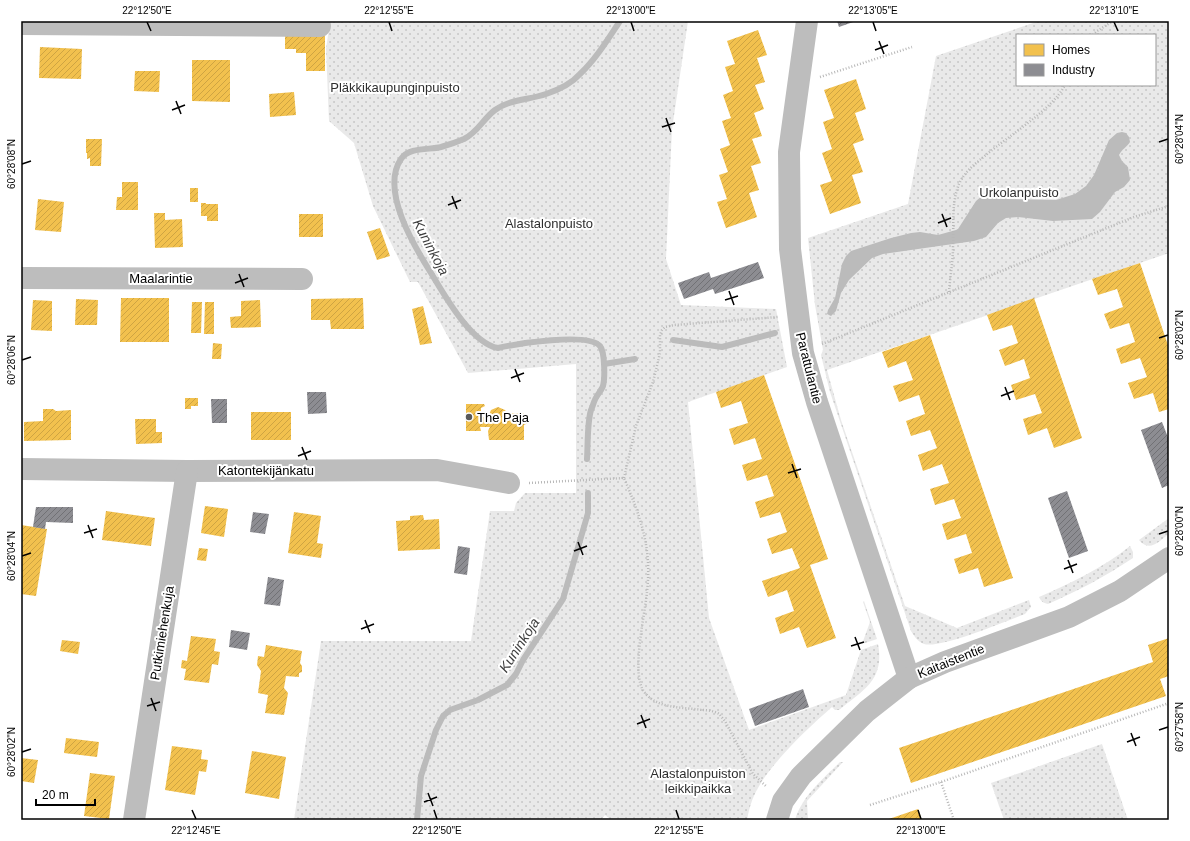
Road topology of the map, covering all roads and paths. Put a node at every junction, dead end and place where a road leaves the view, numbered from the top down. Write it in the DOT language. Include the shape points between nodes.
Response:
graph roads {
  1 [pos="807,21"];
  2 [pos="1113,21"];
  3 [pos="21,24"];
  4 [pos="320,26"];
  5 [pos="1094,34"];
  6 [pos="912,47"];
  7 [pos="814,79"];
  8 [pos="1065,86"];
  9 [pos="1169,206"];
  10 [pos="21,278"];
  11 [pos="302,279"];
  12 [pos="949,292"];
  13 [pos="781,316"];
  14 [pos="803,353"];
  15 [pos="21,469"];
  16 [pos="187,471"];
  17 [pos="624,478"];
  18 [pos="509,483"];
  19 [pos="1169,558"];
  20 [pos="909,678"];
  21 [pos="1169,704"];
  22 [pos="941,782"];
  23 [pos="769,788"];
  24 [pos="870,805"];
  25 [pos="134,820"];
  26 [pos="778,820"];
  27 [pos="954,820"];
  1 -- 14 [label="street, Parattulantie" via="789,152 790,249"];
  2 -- 5 [label="path"];
  3 -- 4 [label="street"];
  6 -- 7 [label="path"];
  8 -- 12 [label="path" via="1042,111 965,173 953,207"];
  9 -- 12 [label="path" via="1134,217"];
  10 -- 11 [label="street, Maalarintie"];
  12 -- 14 [label="path"];
  13 -- 17 [label="path" via="674,325 662,330 653,382 636,426"];
  14 -- 20 [label="street, Parattulantie"];
  15 -- 16 [label="street, Katontekijänkatu"];
  16 -- 18 [label="street, Katontekijänkatu" via="437,470"];
  16 -- 25 [label="street, Putkimiehenkuja"];
  17 -- 18 [label="path"];
  17 -- 23 [label="path" via="638,511 648,564 648,592 638,668 639,681 644,692 660,704 708,710 719,714 753,774"];
  19 -- 20 [label="street, Kaitaistentie" via="1120,591 1069,616"];
  20 -- 26 [label="street, Kaitaistentie" via="867,711 801,776 783,801"];
  21 -- 22 [label="path"];
  22 -- 24 [label="path"];
  22 -- 27 [label="path"];
}
